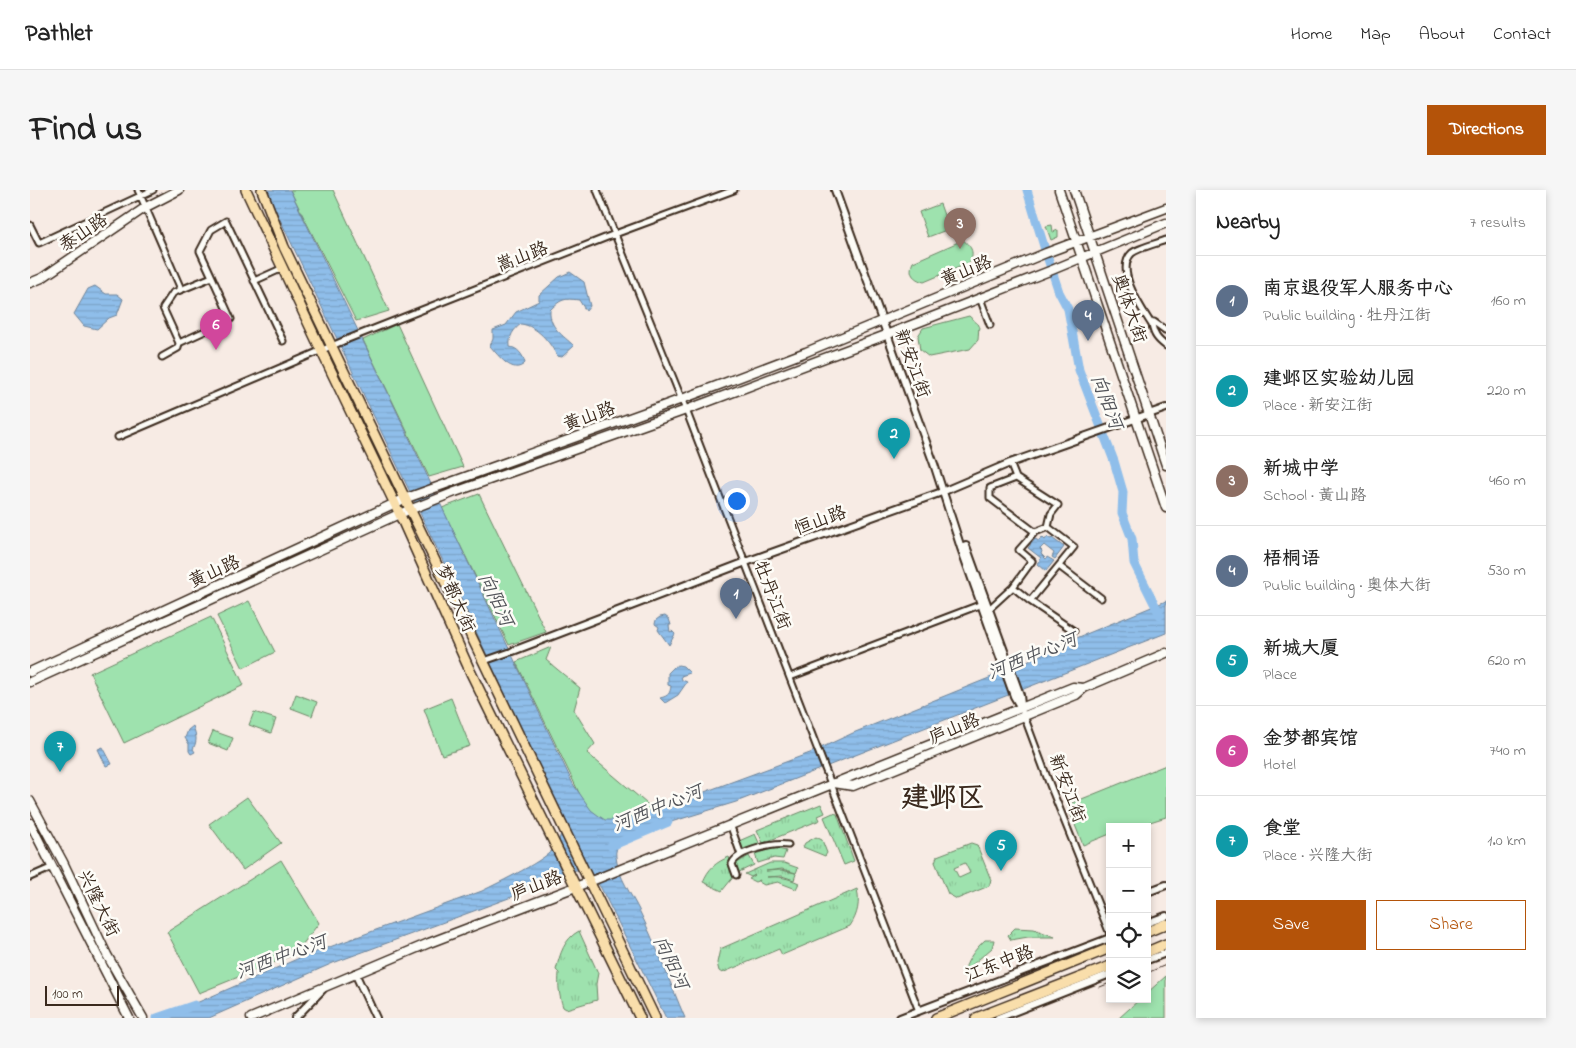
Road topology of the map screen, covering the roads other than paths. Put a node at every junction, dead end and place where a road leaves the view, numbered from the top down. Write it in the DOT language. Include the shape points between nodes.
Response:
graph roads {
  1 [pos="152,190"];
  2 [pos="179,190"];
  3 [pos="246,190"];
  4 [pos="262,190"];
  5 [pos="597,190"];
  6 [pos="734,190"];
  7 [pos="835,190"];
  8 [pos="1059,190"];
  9 [pos="1074,190"];
  10 [pos="140,193"];
  11 [pos="146,207"];
  12 [pos="1166,208"];
  13 [pos="1166,223"];
  14 [pos="30,225"];
  15 [pos="615,234"];
  16 [pos="1091,236"];
  17 [pos="1166,240"];
  18 [pos="1077,241"];
  19 [pos="1095,252"];
  20 [pos="1082,258"];
  21 [pos="283,268"];
  22 [pos="212,277"];
  23 [pos="254,281"];
  24 [pos="30,283"];
  25 [pos="181,289"];
  26 [pos="980,298"];
  27 [pos="881,320"];
  28 [pos="1152,324"];
  29 [pos="990,325"];
  30 [pos="1165,330"];
  31 [pos="886,335"];
  32 [pos="283,341"];
  33 [pos="179,343"];
  34 [pos="331,346"];
  35 [pos="1166,346"];
  36 [pos="321,350"];
  37 [pos="162,357"];
  38 [pos="682,399"];
  39 [pos="1166,408"];
  40 [pos="686,410"];
  41 [pos="1150,414"];
  42 [pos="1136,419"];
  43 [pos="118,437"];
  44 [pos="1010,463"];
  45 [pos="1166,465"];
  46 [pos="1016,478"];
  47 [pos="942,492"];
  48 [pos="404,500"];
  49 [pos="395,504"];
  50 [pos="1166,508"];
  51 [pos="410,510"];
  52 [pos="400,514"];
  53 [pos="1048,527"];
  54 [pos="1035,532"];
  55 [pos="961,548"];
  56 [pos="746,562"];
  57 [pos="1059,566"];
  58 [pos="1013,587"];
  59 [pos="1102,598"];
  60 [pos="1030,601"];
  61 [pos="982,604"];
  62 [pos="989,609"];
  63 [pos="1074,631"];
  64 [pos="513,651"];
  65 [pos="1166,653"];
  66 [pos="484,661"];
  67 [pos="1006,663"];
  68 [pos="30,672"];
  69 [pos="790,677"];
  70 [pos="30,682"];
  71 [pos="1023,712"];
  72 [pos="832,783"];
  73 [pos="30,801"];
  74 [pos="30,823"];
  75 [pos="730,824"];
  76 [pos="788,845"];
  77 [pos="742,855"];
  78 [pos="53,867"];
  79 [pos="736,875"];
  80 [pos="30,877"];
  81 [pos="588,878"];
  82 [pos="574,883"];
  83 [pos="1166,885"];
  84 [pos="1151,891"];
  85 [pos="1166,916"];
  86 [pos="1151,922"];
  87 [pos="1166,924"];
  88 [pos="1106,926"];
  89 [pos="1151,930"];
  90 [pos="1106,938"];
  91 [pos="1166,944"];
  92 [pos="1106,950"];
  93 [pos="1151,950"];
  94 [pos="1166,953"];
  95 [pos="1151,959"];
  96 [pos="1106,968"];
  97 [pos="356,974"];
  98 [pos="1106,976"];
  99 [pos="324,988"];
  100 [pos="919,1011"];
  101 [pos="263,1016"];
  102 [pos="129,1018"];
  103 [pos="143,1018"];
  104 [pos="251,1018"];
  105 [pos="294,1018"];
  106 [pos="376,1018"];
  107 [pos="640,1018"];
  108 [pos="655,1018"];
  109 [pos="900,1018"];
  110 [pos="936,1018"];
  111 [pos="976,1018"];
  112 [pos="998,1018"];
  1 -- 10 [label="street"];
  2 -- 11 [label="main road, 泰山路"];
  3 -- 21 [label="main road, 梦都大街"];
  4 -- 34 [label="main road, 梦都大街" via="284,247"];
  5 -- 15 [label="street, 牡丹江街"];
  6 -- 15 [label="street, 嵩山路"];
  7 -- 27 [label="street, 新安江街"];
  8 -- 18 [label="main road, 奥体大街"];
  9 -- 16 [label="main road, 奥体大街"];
  10 -- 11 [label="street"];
  10 -- 14 [label="street" via="39,243"];
  11 -- 24 [label="main road, 泰山路"];
  11 -- 25 [label="street"];
  12 -- 16 [label="main road, 黄山路"];
  13 -- 19 [label="main road, 黄山路"];
  15 -- 34 [label="street, 嵩山路"];
  15 -- 38 [label="street, 牡丹江街"];
  16 -- 18 [label="main road, 黄山路"];
  16 -- 19 [label="main road, 奥体大街"];
  17 -- 28 [label="street" via="1133,252 1127,260 1130,288"];
  18 -- 20 [label="main road, 奥体大街"];
  18 -- 27 [label="main road, 黄山路"];
  19 -- 20 [label="main road, 黄山路"];
  19 -- 41 [label="main road, 奥体大街"];
  20 -- 26 [label="main road, 黄山路"];
  20 -- 42 [label="main road, 奥体大街"];
  21 -- 23 [label="street"];
  21 -- 36 [label="main road, 梦都大街"];
  22 -- 23 [label="street" via="200,251 211,230 226,221"];
  22 -- 25 [label="street"];
  22 -- 33 [label="street" via="231,319"];
  23 -- 32 [label="street"];
  25 -- 33 [label="street" via="173,293 164,308"];
  26 -- 29 [label="street"];
  26 -- 31 [label="main road, 黄山路"];
  27 -- 31 [label="street, 新安江街"];
  27 -- 38 [label="main road, 黄山路"];
  28 -- 30 [label="street" via="1154,322"];
  28 -- 35 [label="street" via="1153,333"];
  31 -- 40 [label="main road, 黄山路"];
  31 -- 47 [label="street, 新安江街"];
  33 -- 37 [label="street" via="178,348"];
  34 -- 36 [label="street, 嵩山路"];
  34 -- 48 [label="main road, 梦都大街"];
  36 -- 43 [label="street, 嵩山路"];
  36 -- 49 [label="main road, 梦都大街"];
  38 -- 40 [label="street, 牡丹江街"];
  38 -- 48 [label="main road, 黄山路"];
  39 -- 41 [label="street, 恒山路"];
  40 -- 51 [label="main road, 黄山路"];
  40 -- 56 [label="street, 牡丹江街"];
  41 -- 42 [label="street, 恒山路"];
  41 -- 45 [label="main road, 奥体大街"];
  42 -- 44 [label="street, 恒山路"];
  42 -- 50 [label="main road, 奥体大街"];
  44 -- 46 [label="street"];
  44 -- 47 [label="street, 恒山路"];
  46 -- 53 [label="street" via="1058,506 1051,514"];
  46 -- 54 [label="street" via="990,488 990,498"];
  47 -- 55 [label="street, 新安江街"];
  47 -- 56 [label="street, 恒山路"];
  48 -- 49 [label="main road, 黄山路"];
  48 -- 51 [label="main road, 梦都大街"];
  49 -- 52 [label="main road, 梦都大街"];
  49 -- 68 [label="main road, 黄山路"];
  51 -- 52 [label="main road, 黄山路"];
  51 -- 66 [label="main road, 梦都大街"];
  52 -- 70 [label="main road, 黄山路"];
  52 -- 82 [label="main road, 梦都大街" via="472,673"];
  53 -- 54 [label="street"];
  53 -- 57 [label="street" via="1074,547"];
  54 -- 58 [label="street" via="1019,550 1032,561"];
  55 -- 61 [label="street, 新安江街"];
  55 -- 62 [label="street, 新安江街" via="966,546"];
  56 -- 64 [label="street, 恒山路"];
  56 -- 69 [label="street, 牡丹江街"];
  57 -- 59 [label="street"];
  57 -- 60 [label="street"];
  58 -- 60 [label="street"];
  58 -- 62 [label="street"];
  60 -- 63 [label="street"];
  61 -- 67 [label="street, 新安江街"];
  61 -- 69 [label="street"];
  62 -- 67 [label="street, 新安江街"];
  64 -- 66 [label="street, 恒山路"];
  65 -- 71 [label="main road, 庐山路" via="1084,688 1073,687"];
  66 -- 81 [label="main road, 梦都大街"];
  67 -- 71 [label="street, 新安江街"];
  69 -- 72 [label="street, 牡丹江街"];
  71 -- 72 [label="main road, 庐山路"];
  71 -- 88 [label="street, 新安江街"];
  72 -- 75 [label="main road, 庐山路"];
  72 -- 100 [label="street, 牡丹江街"];
  73 -- 103 [label="main road, 兴隆大街" via="107,955"];
  74 -- 78 [label="main road, 兴隆大街"];
  75 -- 77 [label="street"];
  75 -- 81 [label="main road, 庐山路" via="599,878"];
  76 -- 77 [label="street" via="764,846"];
  77 -- 79 [label="street" via="732,864"];
  78 -- 80 [label="street"];
  78 -- 102 [label="main road, 兴隆大街"];
  81 -- 82 [label="main road, 庐山路"];
  81 -- 108 [label="main road, 梦都大街"];
  82 -- 97 [label="main road, 庐山路"];
  82 -- 107 [label="main road, 梦都大街"];
  83 -- 84 [label="street"];
  85 -- 86 [label="street"];
  87 -- 89 [label="main road"];
  90 -- 100 [label="street, 江东中路"];
  91 -- 93 [label="main road"];
  92 -- 110 [label="main road, 江东中路"];
  94 -- 95 [label="street"];
  96 -- 111 [label="main road"];
  97 -- 99 [label="main road, 庐山路"];
  97 -- 106 [label="street"];
  98 -- 112 [label="street"];
  99 -- 101 [label="main road, 庐山路"];
  99 -- 105 [label="street"];
  100 -- 109 [label="street, 江东中路"];
  101 -- 104 [label="main road, 庐山路"];
}
